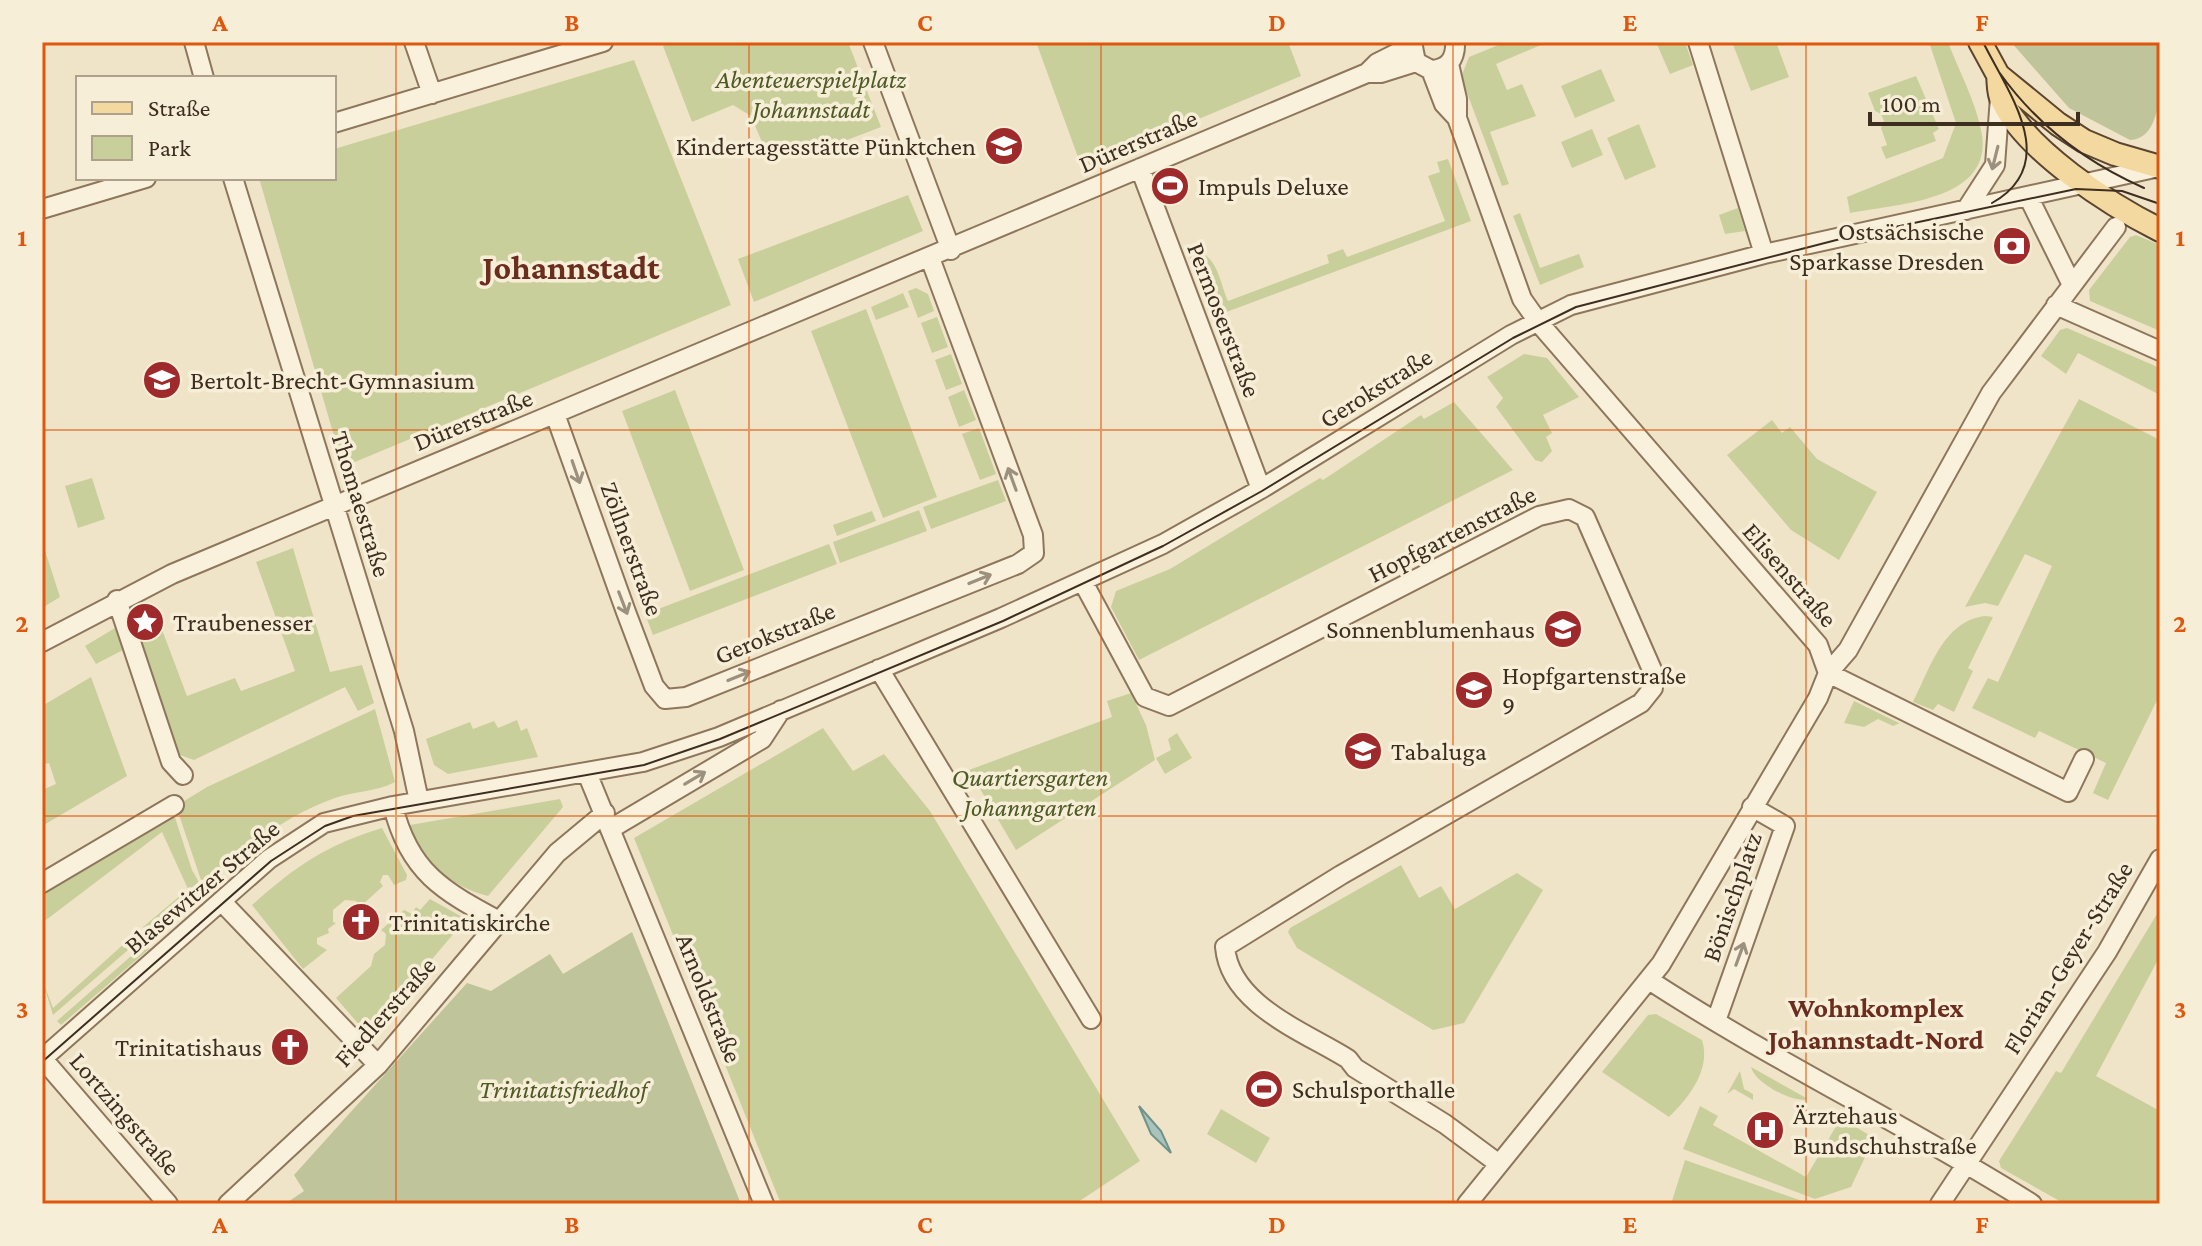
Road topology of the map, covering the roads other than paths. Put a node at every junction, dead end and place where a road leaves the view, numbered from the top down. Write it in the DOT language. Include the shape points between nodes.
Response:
graph roads {
  1 [pos="194,42"];
  2 [pos="414,42"];
  3 [pos="603,42"];
  4 [pos="873,42"];
  5 [pos="1698,42"];
  6 [pos="1980,42"];
  7 [pos="1458,43"];
  8 [pos="1424,57"];
  9 [pos="203,76"];
  10 [pos="1999,86"];
  11 [pos="432,94"];
  12 [pos="336,122"];
  13 [pos="2154,165"];
  14 [pos="1140,168"];
  15 [pos="139,180"];
  16 [pos="234,180"];
  17 [pos="2088,184"];
  18 [pos="2028,196"];
  19 [pos="42,209"];
  20 [pos="1966,210"];
  21 [pos="2120,218"];
  22 [pos="2160,230"];
  23 [pos="951,250"];
  24 [pos="1764,254"];
  25 [pos="930,258"];
  26 [pos="2071,283"];
  27 [pos="2056,305"];
  28 [pos="1537,321"];
  29 [pos="2160,351"];
  30 [pos="555,414"];
  31 [pos="1261,489"];
  32 [pos="333,505"];
  33 [pos="1083,582"];
  34 [pos="117,600"];
  35 [pos="42,642"];
  36 [pos="879,669"];
  37 [pos="1828,673"];
  38 [pos="665,699"];
  39 [pos="781,710"];
  40 [pos="2084,759"];
  41 [pos="587,773"];
  42 [pos="183,775"];
  43 [pos="419,801"];
  44 [pos="174,805"];
  45 [pos="393,806"];
  46 [pos="1752,807"];
  47 [pos="608,820"];
  48 [pos="2160,859"];
  49 [pos="42,883"];
  50 [pos="222,902"];
  51 [pos="499,921"];
  52 [pos="1649,980"];
  53 [pos="1091,1019"];
  54 [pos="1716,1021"];
  55 [pos="42,1059"];
  56 [pos="378,1065"];
  57 [pos="1499,1164"];
  58 [pos="1969,1165"];
  59 [pos="168,1204"];
  60 [pos="228,1204"];
  61 [pos="764,1204"];
  62 [pos="1467,1204"];
  63 [pos="1940,1204"];
  64 [pos="2032,1204"];
  1 -- 9 [label="street"];
  2 -- 11 [label="street"];
  3 -- 11 [label="street"];
  4 -- 23 [label="street"];
  5 -- 24 [label="street"];
  6 -- 10 [label="main road"];
  7 -- 8 [label="street"];
  8 -- 14 [label="street, Dürerstraße" via="1377,63 1367,73"];
  8 -- 28 [label="street, Elisenstraße" via="1457,99 1457,118 1519,292"];
  10 -- 13 [label="main road" via="2084,141"];
  10 -- 17 [label="main road" via="2036,144"];
  10 -- 20 [label="street, one-way" via="1997,158"];
  11 -- 12 [label="street"];
  13 -- 17 [label="street, Gerokstraße"];
  14 -- 23 [label="street, Dürerstraße"];
  14 -- 31 [label="street, Permoserstraße"];
  15 -- 19 [label="street"];
  16 -- 32 [label="street, Thomaestraße"];
  17 -- 18 [label="street, Gerokstraße"];
  17 -- 21 [label="main road"];
  18 -- 20 [label="street, Gerokstraße"];
  18 -- 26 [label="street"];
  20 -- 24 [label="street, Gerokstraße"];
  21 -- 22 [label="main road"];
  21 -- 26 [label="street"];
  23 -- 25 [label="street, Dürerstraße"];
  24 -- 28 [label="street, Gerokstraße" via="1571,305"];
  25 -- 30 [label="street, Dürerstraße"];
  38 -- 25 [label="street, Gerokstraße, one-way" via="686,697 1018,564 1034,553 1033,535"];
  26 -- 27 [label="street"];
  27 -- 29 [label="street"];
  27 -- 37 [label="street" via="1991,393 1848,650"];
  28 -- 31 [label="street, Gerokstraße"];
  28 -- 37 [label="street, Elisenstraße" via="1818,645"];
  30 -- 32 [label="street, Dürerstraße"];
  30 -- 38 [label="street, Zöllnerstraße, one-way" via="654,686"];
  31 -- 33 [label="street, Gerokstraße"];
  32 -- 34 [label="street, Dürerstraße"];
  32 -- 43 [label="street, Thomaestraße" via="404,731"];
  33 -- 36 [label="street, Gerokstraße"];
  33 -- 57 [label="street, Hopfgartenstraße" via="1145,697 1169,706 1539,516 1569,509 1585,517 1653,672 1653,688 1641,703 1225,947 1226,960 1248,997"];
  34 -- 35 [label="street, Dürerstraße"];
  34 -- 42 [label="street" via="171,762"];
  36 -- 39 [label="street, Gerokstraße"];
  36 -- 53 [label="street"];
  37 -- 40 [label="street" via="2068,792"];
  37 -- 46 [label="street"];
  39 -- 41 [label="street, Gerokstraße" via="676,753"];
  47 -- 39 [label="street, one-way" via="762,739"];
  41 -- 43 [label="street, Gerokstraße"];
  41 -- 47 [label="street"];
  43 -- 45 [label="street, Blasewitzer Straße"];
  44 -- 49 [label="street"];
  45 -- 50 [label="street, Blasewitzer Straße" via="324,823 269,859"];
  45 -- 51 [label="street" via="407,849 423,872 448,894"];
  46 -- 52 [label="street"];
  54 -- 46 [label="street, Bönischplatz, one-way" via="1785,826"];
  47 -- 51 [label="street, Fiedlerstraße" via="557,853"];
  47 -- 61 [label="street, Arnoldstraße"];
  48 -- 58 [label="street, Florian-Geyer-Straße" via="2107,952"];
  50 -- 55 [label="street, Blasewitzer Straße"];
  50 -- 56 [label="street"];
  51 -- 56 [label="street, Fiedlerstraße"];
  52 -- 54 [label="street"];
  52 -- 57 [label="street"];
  54 -- 58 [label="street"];
  55 -- 59 [label="street, Lortzingstraße"];
  56 -- 60 [label="street, Fiedlerstraße"];
  57 -- 62 [label="street"];
  58 -- 63 [label="street, Florian-Geyer-Straße"];
  58 -- 64 [label="street"];
}
